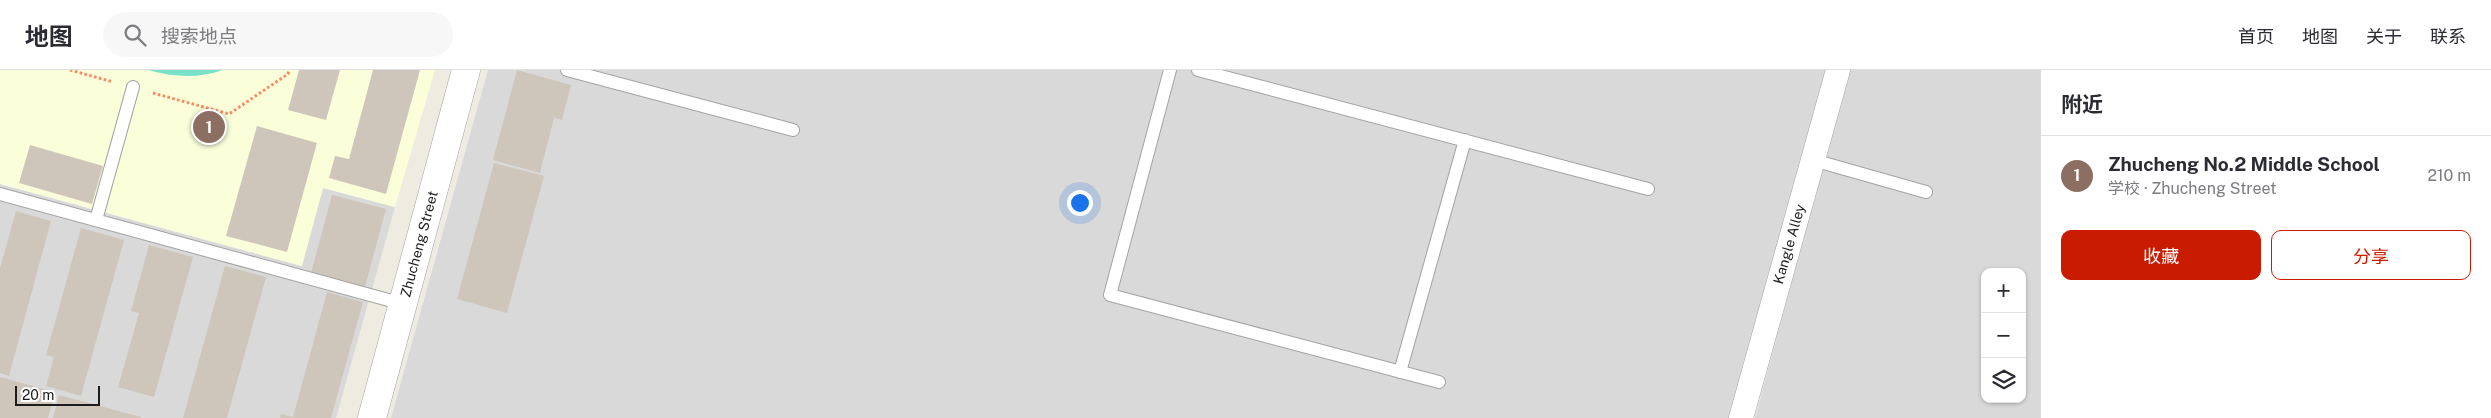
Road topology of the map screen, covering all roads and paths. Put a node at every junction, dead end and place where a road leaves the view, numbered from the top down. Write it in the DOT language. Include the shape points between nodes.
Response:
graph roads {
  1 [pos="70,70"];
  2 [pos="289,70"];
  3 [pos="466,70"];
  4 [pos="567,70"];
  5 [pos="1170,70"];
  6 [pos="1198,70"];
  7 [pos="1838,70"];
  8 [pos="133,88"];
  9 [pos="793,130"];
  10 [pos="1465,140"];
  11 [pos="1813,160"];
  12 [pos="1648,189"];
  13 [pos="1926,192"];
  14 [pos="0,194"];
  15 [pos="96,220"];
  16 [pos="403,304"];
  17 [pos="1400,372"];
  18 [pos="1439,382"];
  19 [pos="372,418"];
  20 [pos="1741,418"];
  1 -- 8 [label="path"];
  2 -- 8 [label="path" via="288,74 230,114"];
  3 -- 16 [label="street, Zhucheng Street"];
  4 -- 9 [label="lane"];
  5 -- 17 [label="lane" via="1110,295"];
  6 -- 10 [label="lane"];
  7 -- 11 [label="street, Kangle Alley"];
  8 -- 15 [label="lane"];
  10 -- 12 [label="lane"];
  10 -- 17 [label="lane"];
  11 -- 13 [label="lane"];
  11 -- 20 [label="street, Kangle Alley"];
  14 -- 15 [label="lane"];
  15 -- 16 [label="lane"];
  16 -- 19 [label="street, Zhucheng Street"];
  17 -- 18 [label="lane"];
}
